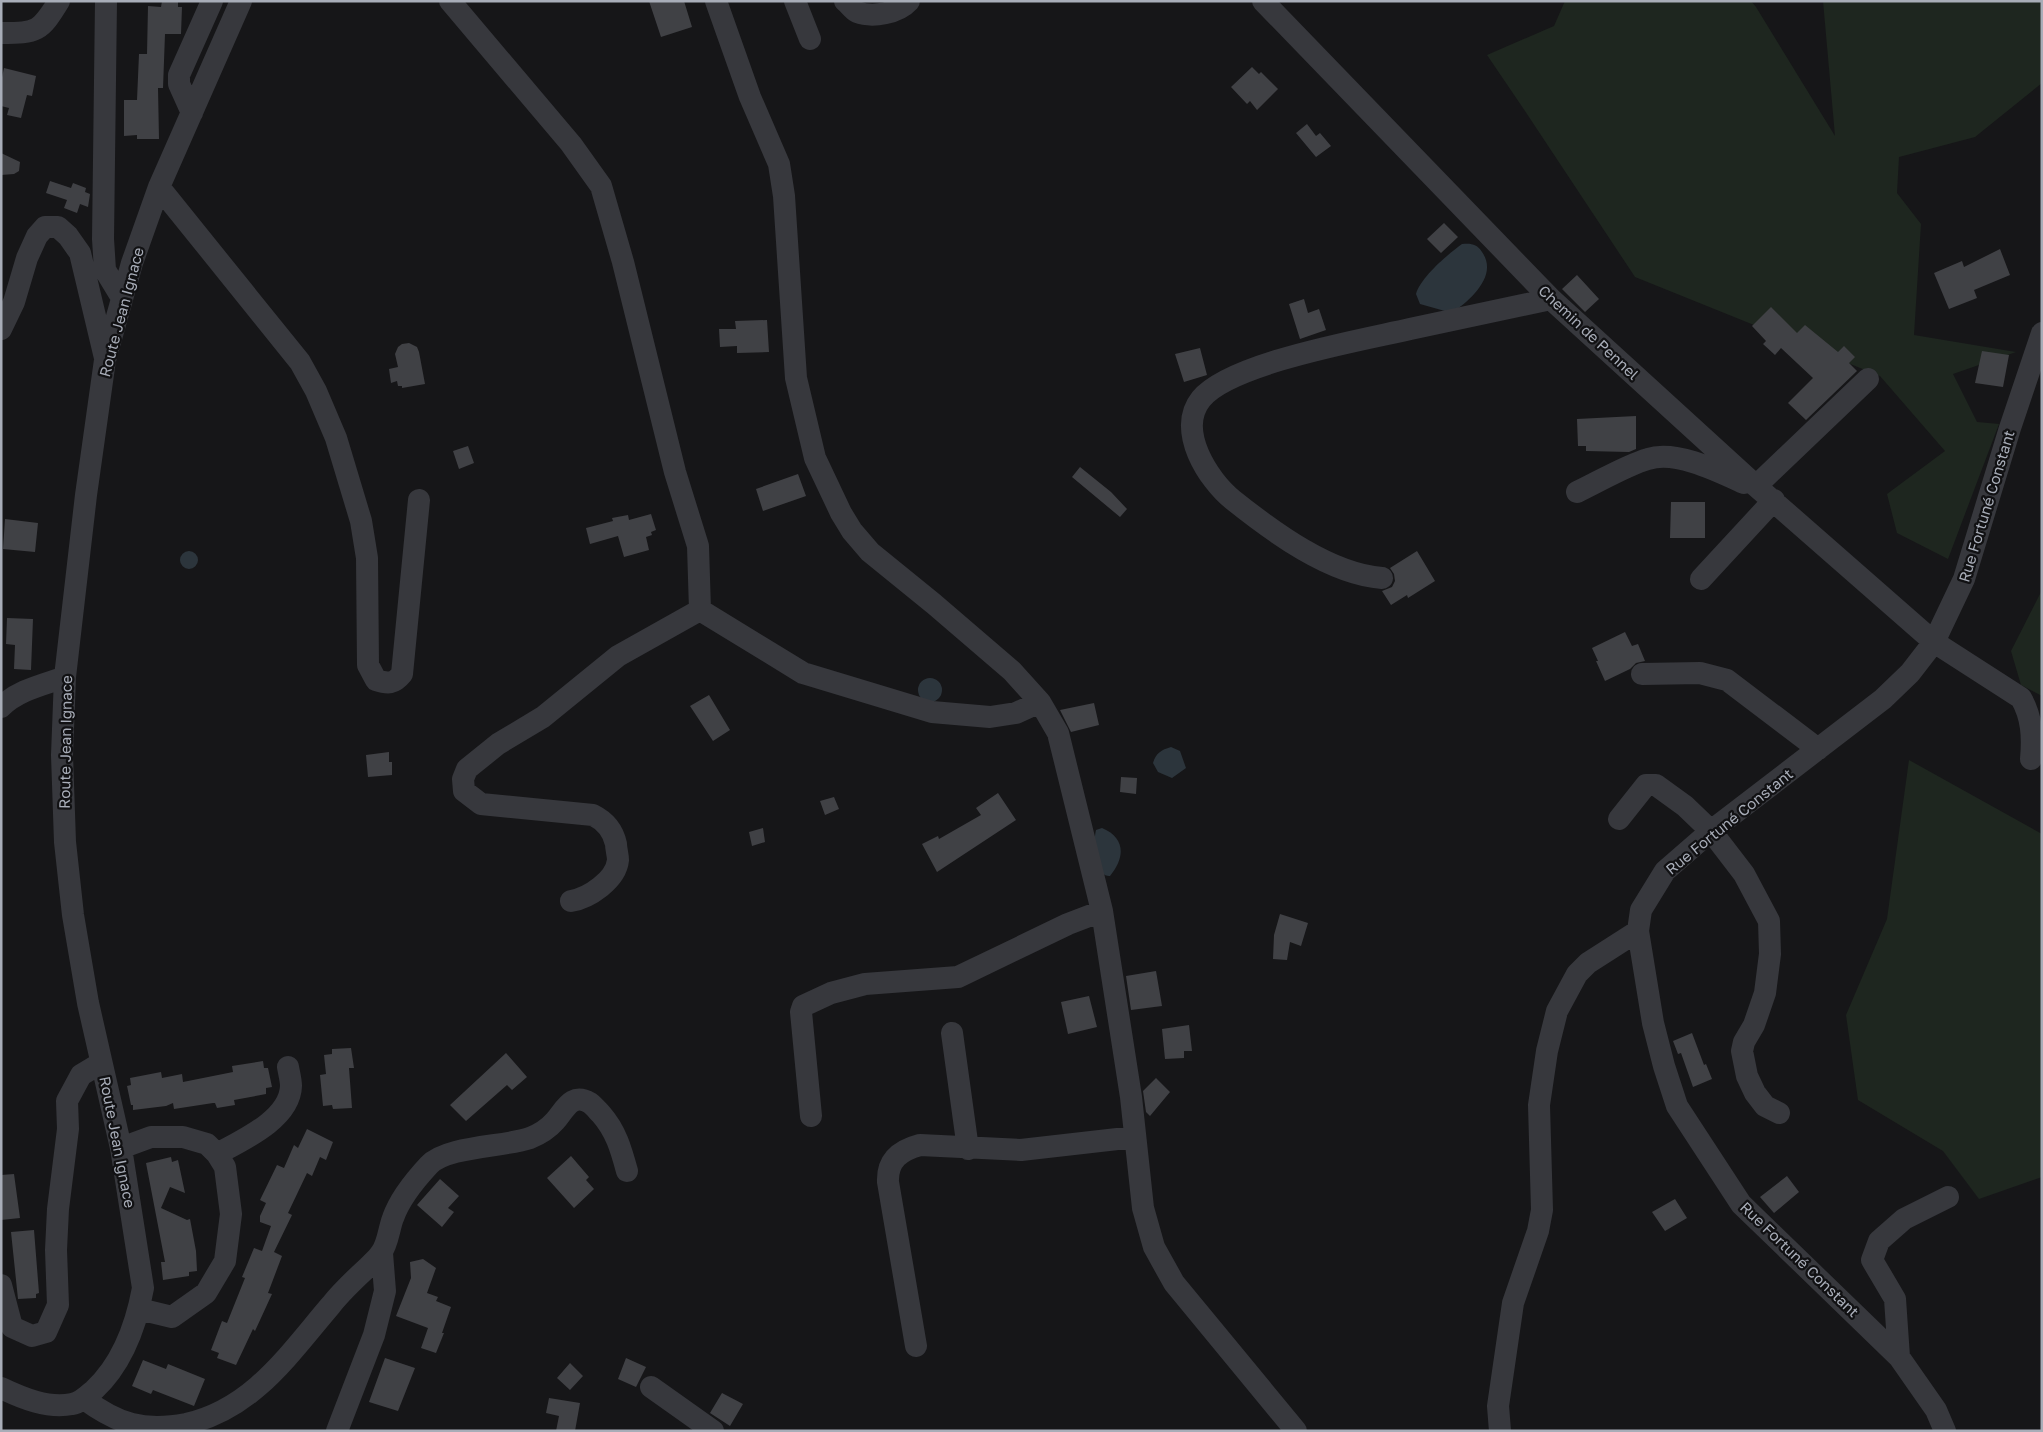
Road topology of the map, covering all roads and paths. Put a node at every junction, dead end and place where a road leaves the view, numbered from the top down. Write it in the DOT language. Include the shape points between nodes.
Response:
graph roads {
  1 [pos="59,1"];
  2 [pos="106,1"];
  3 [pos="212,1"];
  4 [pos="241,1"];
  5 [pos="450,1"];
  6 [pos="716,1"];
  7 [pos="796,1"];
  8 [pos="845,1"];
  9 [pos="909,1"];
  10 [pos="1263,1"];
  11 [pos="1,33"];
  12 [pos="810,39"];
  13 [pos="192,114"];
  14 [pos="159,187"];
  15 [pos="122,298"];
  16 [pos="1550,299"];
  17 [pos="1,329"];
  18 [pos="2042,333"];
  19 [pos="106,360"];
  20 [pos="1868,379"];
  21 [pos="1577,492"];
  22 [pos="1765,493"];
  23 [pos="419,500"];
  24 [pos="1382,578"];
  25 [pos="1701,579"];
  26 [pos="700,610"];
  27 [pos="1934,642"];
  28 [pos="1642,674"];
  29 [pos="65,677"];
  30 [pos="1040,702"];
  31 [pos="1,707"];
  32 [pos="1818,749"];
  33 [pos="2031,759"];
  34 [pos="1619,819"];
  35 [pos="1711,831"];
  36 [pos="570,901"];
  37 [pos="1102,911"];
  38 [pos="1638,931"];
  39 [pos="952,1033"];
  40 [pos="102,1063"];
  41 [pos="288,1067"];
  42 [pos="1779,1113"];
  43 [pos="811,1116"];
  44 [pos="1136,1137"];
  45 [pos="121,1148"];
  46 [pos="968,1149"];
  47 [pos="217,1154"];
  48 [pos="627,1171"];
  49 [pos="1948,1197"];
  50 [pos="382,1253"];
  51 [pos="1,1285"];
  52 [pos="139,1309"];
  53 [pos="916,1346"];
  54 [pos="1899,1357"];
  55 [pos="651,1387"];
  56 [pos="1,1388"];
  57 [pos="84,1399"];
  58 [pos="337,1431"];
  59 [pos="713,1431"];
  60 [pos="1296,1431"];
  61 [pos="1500,1431"];
  62 [pos="1945,1431"];
  1 -- 11 [label="street" via="47,22 38,29 25,33"];
  2 -- 15 [label="street" via="103,239 106,270"];
  3 -- 13 [label="street" via="179,75 179,84"];
  4 -- 13 [label="street, Route Jean Ignace"];
  5 -- 26 [label="street" via="571,144 601,186 675,472 698,546"];
  6 -- 30 [label="street" via="750,97 779,164 796,378 815,458 827,485 852,530 870,552 989,651 1026,684"];
  7 -- 12 [label="street"];
  8 -- 9 [label="street" via="856,12 878,14 903,8"];
  10 -- 16 [label="street, Chemin de Pennel"];
  13 -- 14 [label="street, Route Jean Ignace"];
  14 -- 15 [label="street, Route Jean Ignace"];
  14 -- 23 [label="street" via="300,362 316,390 336,438 362,521 367,558 368,665 376,680 387,684 396,682 402,674"];
  15 -- 19 [label="street, Route Jean Ignace"];
  16 -- 22 [label="street, Chemin de Pennel"];
  16 -- 24 [label="street" via="1299,355 1247,371 1216,386 1200,399 1191,419 1195,444 1202,465 1220,490 1276,534 1349,572"];
  17 -- 19 [label="street" via="37,236 46,227 58,226 80,253"];
  18 -- 27 [label="street, Rue Fortuné Constant" via="1964,579"];
  19 -- 29 [label="street, Route Jean Ignace" via="86,495"];
  20 -- 22 [label="street"];
  21 -- 22 [label="street" via="1649,458 1672,457 1723,473"];
  22 -- 25 [label="street"];
  22 -- 27 [label="street, Chemin de Pennel"];
  26 -- 30 [label="street" via="803,673 932,712 990,717 1016,713"];
  26 -- 36 [label="street" via="618,656 543,717 498,744 467,769 463,779 464,790 481,804 593,815 603,820 614,837 618,860 613,873 594,893"];
  27 -- 32 [label="street, Rue Fortuné Constant" via="1910,673 1883,699"];
  27 -- 33 [label="street, Chemin de Pennel" via="2021,698 2031,723"];
  28 -- 32 [label="street" via="1700,673 1727,680"];
  29 -- 31 [label="street" via="21,692"];
  29 -- 40 [label="street, Route Jean Ignace" via="62,755 66,851 78,952"];
  30 -- 37 [label="street" via="1058,733"];
  32 -- 35 [label="street, Rue Fortuné Constant"];
  34 -- 35 [label="street" via="1646,785 1656,785"];
  35 -- 38 [label="street, Rue Fortuné Constant" via="1665,871 1641,910"];
  35 -- 42 [label="street" via="1744,874 1769,921 1770,954 1765,993 1742,1051 1747,1076 1755,1093 1765,1106"];
  37 -- 43 [label="street" via="958,977 865,984 831,993 803,1006 800,1012"];
  37 -- 44 [label="street"];
  38 -- 54 [label="street, Rue Fortuné Constant" via="1653,1023 1677,1106 1742,1204"];
  38 -- 61 [label="street" via="1588,963 1577,974 1557,1011 1539,1105 1542,1210 1513,1303 1498,1406"];
  39 -- 46 [label="street"];
  40 -- 45 [label="street, Route Jean Ignace"];
  40 -- 51 [label="street" via="80,1076 67,1101 68,1129 56,1250 58,1305 46,1332 32,1336 12,1327"];
  41 -- 47 [label="street" via="291,1086 287,1103 272,1120 248,1138"];
  44 -- 46 [label="street" via="1035,1149"];
  44 -- 60 [label="street" via="1143,1208 1162,1264 1174,1283"];
  45 -- 47 [label="street" via="151,1137 183,1137 207,1144"];
  45 -- 52 [label="street, Route Jean Ignace" via="142,1273"];
  46 -- 53 [label="street" via="914,1146 898,1154 889,1168 888,1182"];
  47 -- 52 [label="street" via="225,1167 231,1214 225,1261 206,1293 172,1316"];
  48 -- 50 [label="street" via="612,1126 590,1103 573,1101 545,1130 532,1137 442,1156 430,1163 401,1200"];
  49 -- 54 [label="street" via="1904,1219 1879,1241 1872,1260 1894,1299"];
  50 -- 57 [label="street" via="340,1294 280,1366 253,1392 216,1416 174,1427 140,1426 106,1415"];
  50 -- 58 [label="street" via="385,1291 374,1335"];
  52 -- 57 [label="street, Route Jean Ignace" via="116,1366"];
  54 -- 62 [label="street, Rue Fortuné Constant" via="1936,1410"];
  55 -- 59 [label="street"];
  56 -- 57 [label="street" via="42,1403 73,1404"];
}
